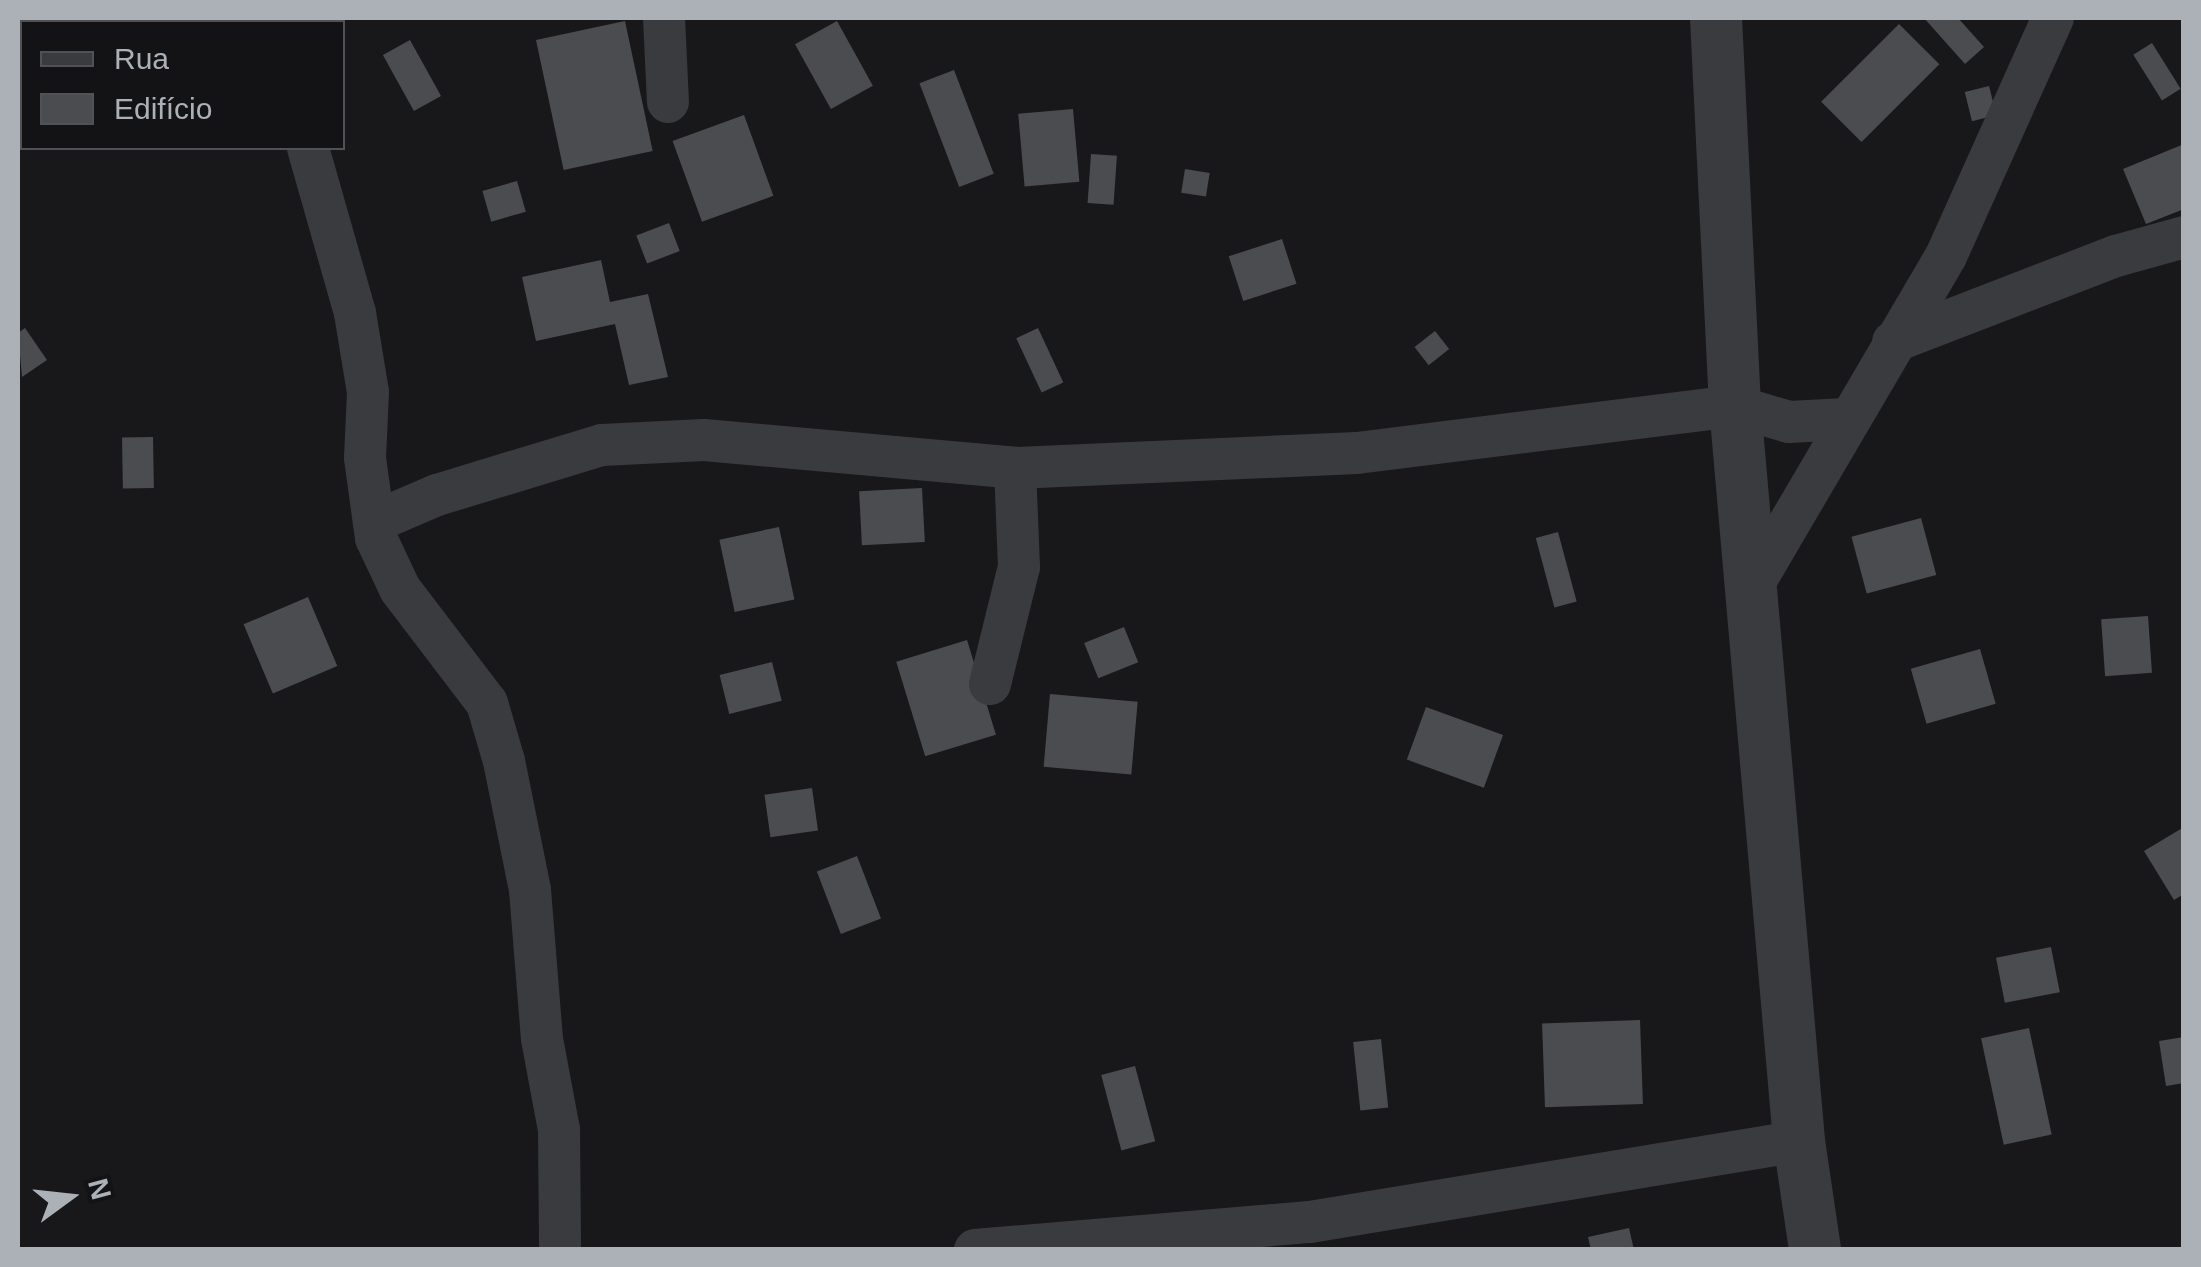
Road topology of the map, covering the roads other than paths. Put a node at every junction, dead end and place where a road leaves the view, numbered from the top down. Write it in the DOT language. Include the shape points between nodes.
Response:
graph roads {
  1 [pos="664,18"];
  2 [pos="1716,18"];
  3 [pos="2053,18"];
  4 [pos="668,102"];
  5 [pos="309,150"];
  6 [pos="2184,237"];
  7 [pos="1893,342"];
  8 [pos="1734,406"];
  9 [pos="1846,419"];
  10 [pos="1015,468"];
  11 [pos="374,522"];
  12 [pos="1753,585"];
  13 [pos="990,684"];
  14 [pos="1799,1140"];
  15 [pos="1076,1246"];
  16 [pos="560,1250"];
  17 [pos="974,1250"];
  18 [pos="1815,1250"];
  1 -- 4 [label="street"];
  2 -- 8 [label="street"];
  3 -- 7 [label="street" via="1977,195"];
  5 -- 11 [label="street" via="354,312 368,392 365,458"];
  6 -- 7 [label="street" via="2116,256"];
  7 -- 9 [label="street"];
  8 -- 9 [label="street" via="1789,422"];
  8 -- 10 [label="street" via="1357,453"];
  8 -- 12 [label="street"];
  9 -- 12 [label="street"];
  10 -- 11 [label="street" via="704,440 602,445 436,495"];
  10 -- 13 [label="street" via="1019,567"];
  11 -- 16 [label="street" via="400,589 487,703 504,762 530,890 542,1039 560,1130"];
  12 -- 14 [label="street"];
  14 -- 15 [label="street" via="1380,1212"];
  14 -- 18 [label="street"];
  15 -- 17 [label="street"];
}
